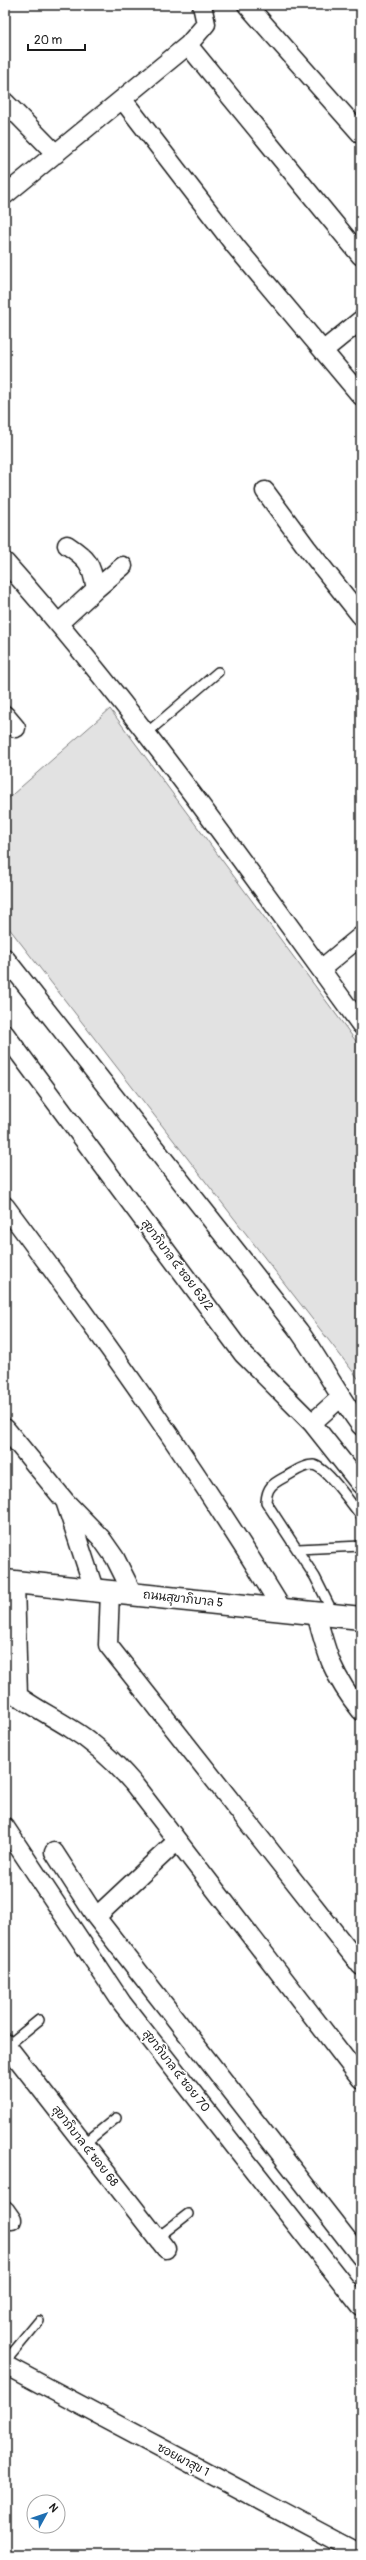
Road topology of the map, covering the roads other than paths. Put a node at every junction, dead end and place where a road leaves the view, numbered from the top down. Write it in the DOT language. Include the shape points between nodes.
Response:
graph roads {
  1 [pos="202,5"];
  2 [pos="247,5"];
  3 [pos="188,45"];
  4 [pos="123,100"];
  5 [pos="5,102"];
  6 [pos="361,134"];
  7 [pos="56,154"];
  8 [pos="5,195"];
  9 [pos="361,256"];
  10 [pos="361,320"];
  11 [pos="324,350"];
  12 [pos="361,396"];
  13 [pos="265,491"];
  14 [pos="66,545"];
  15 [pos="5,562"];
  16 [pos="123,566"];
  17 [pos="96,589"];
  18 [pos="361,616"];
  19 [pos="59,622"];
  20 [pos="218,672"];
  21 [pos="148,732"];
  22 [pos="361,936"];
  23 [pos="5,958"];
  24 [pos="321,969"];
  25 [pos="361,1025"];
  26 [pos="5,1034"];
  27 [pos="5,1206"];
  28 [pos="340,1398"];
  29 [pos="312,1423"];
  30 [pos="361,1426"];
  31 [pos="5,1428"];
  32 [pos="361,1485"];
  33 [pos="65,1501"];
  34 [pos="361,1516"];
  35 [pos="361,1546"];
  36 [pos="298,1549"];
  37 [pos="10,1582"];
  38 [pos="102,1590"];
  39 [pos="133,1594"];
  40 [pos="282,1609"];
  41 [pos="325,1614"];
  42 [pos="361,1618"];
  43 [pos="12,1692"];
  44 [pos="361,1711"];
  45 [pos="5,1827"];
  46 [pos="177,1841"];
  47 [pos="54,1852"];
  48 [pos="96,1917"];
  49 [pos="361,1966"];
  50 [pos="39,2020"];
  51 [pos="6,2044"];
  52 [pos="361,2078"];
  53 [pos="116,2118"];
  54 [pos="84,2144"];
  55 [pos="188,2214"];
  56 [pos="161,2244"];
  57 [pos="361,2257"];
  58 [pos="361,2306"];
  59 [pos="39,2321"];
  60 [pos="5,2362"];
  61 [pos="5,2366"];
  62 [pos="361,2554"];
  1 -- 3 [label="street" via="206,24"];
  2 -- 6 [label="street"];
  3 -- 4 [label="street"];
  3 -- 9 [label="street"];
  4 -- 7 [label="street"];
  4 -- 11 [label="street" via="236,247"];
  5 -- 7 [label="street"];
  7 -- 8 [label="street"];
  10 -- 11 [label="street"];
  11 -- 12 [label="street"];
  13 -- 18 [label="street" via="306,548"];
  14 -- 17 [label="street" via="86,558 91,565"];
  15 -- 19 [label="street"];
  16 -- 17 [label="street"];
  17 -- 19 [label="street"];
  19 -- 21 [label="street"];
  20 -- 21 [label="lane"];
  21 -- 24 [label="street" via="259,880"];
  22 -- 24 [label="street"];
  23 -- 28 [label="street" via="299,1331 316,1354"];
  24 -- 25 [label="street"];
  26 -- 29 [label="street, สุขาภิบาล ๕ ซอย 63/2" via="243,1354"];
  27 -- 40 [label="street" via="113,1350 183,1452"];
  28 -- 29 [label="street"];
  28 -- 30 [label="street"];
  29 -- 32 [label="street, สุขาภิบาล ๕ ซอย 63/2"];
  31 -- 33 [label="street"];
  33 -- 38 [label="street"];
  33 -- 39 [label="street" via="101,1538 115,1558"];
  34 -- 36 [label="lane" via="320,1468 313,1465 305,1466 270,1485 266,1502"];
  35 -- 36 [label="lane"];
  36 -- 41 [label="lane"];
  37 -- 38 [label="main road, ถนนสุขาภิบาล 5"];
  37 -- 43 [label="street"];
  38 -- 39 [label="main road, ถนนสุขาภิบาล 5"];
  38 -- 49 [label="street" via="108,1645"];
  39 -- 40 [label="main road, ถนนสุขาภิบาล 5"];
  40 -- 41 [label="main road, ถนนสุขาภิบาล 5"];
  41 -- 42 [label="main road, ถนนสุขาภิบาล 5"];
  41 -- 44 [label="street" via="328,1660 345,1691"];
  43 -- 46 [label="street" via="108,1754"];
  45 -- 58 [label="street, สุขาภิบาล ๕ ซอย 70" via="122,2003"];
  46 -- 48 [label="street"];
  46 -- 52 [label="street"];
  47 -- 48 [label="street"];
  48 -- 57 [label="street"];
  50 -- 51 [label="lane"];
  51 -- 54 [label="street, สุขาภิบาล ๕ ซอย 68"];
  53 -- 54 [label="lane"];
  54 -- 56 [label="street, สุขาภิบาล ๕ ซอย 68"];
  55 -- 56 [label="lane"];
  59 -- 60 [label="lane"];
  61 -- 62 [label="street, ซอยผาสุข 1"];
}
